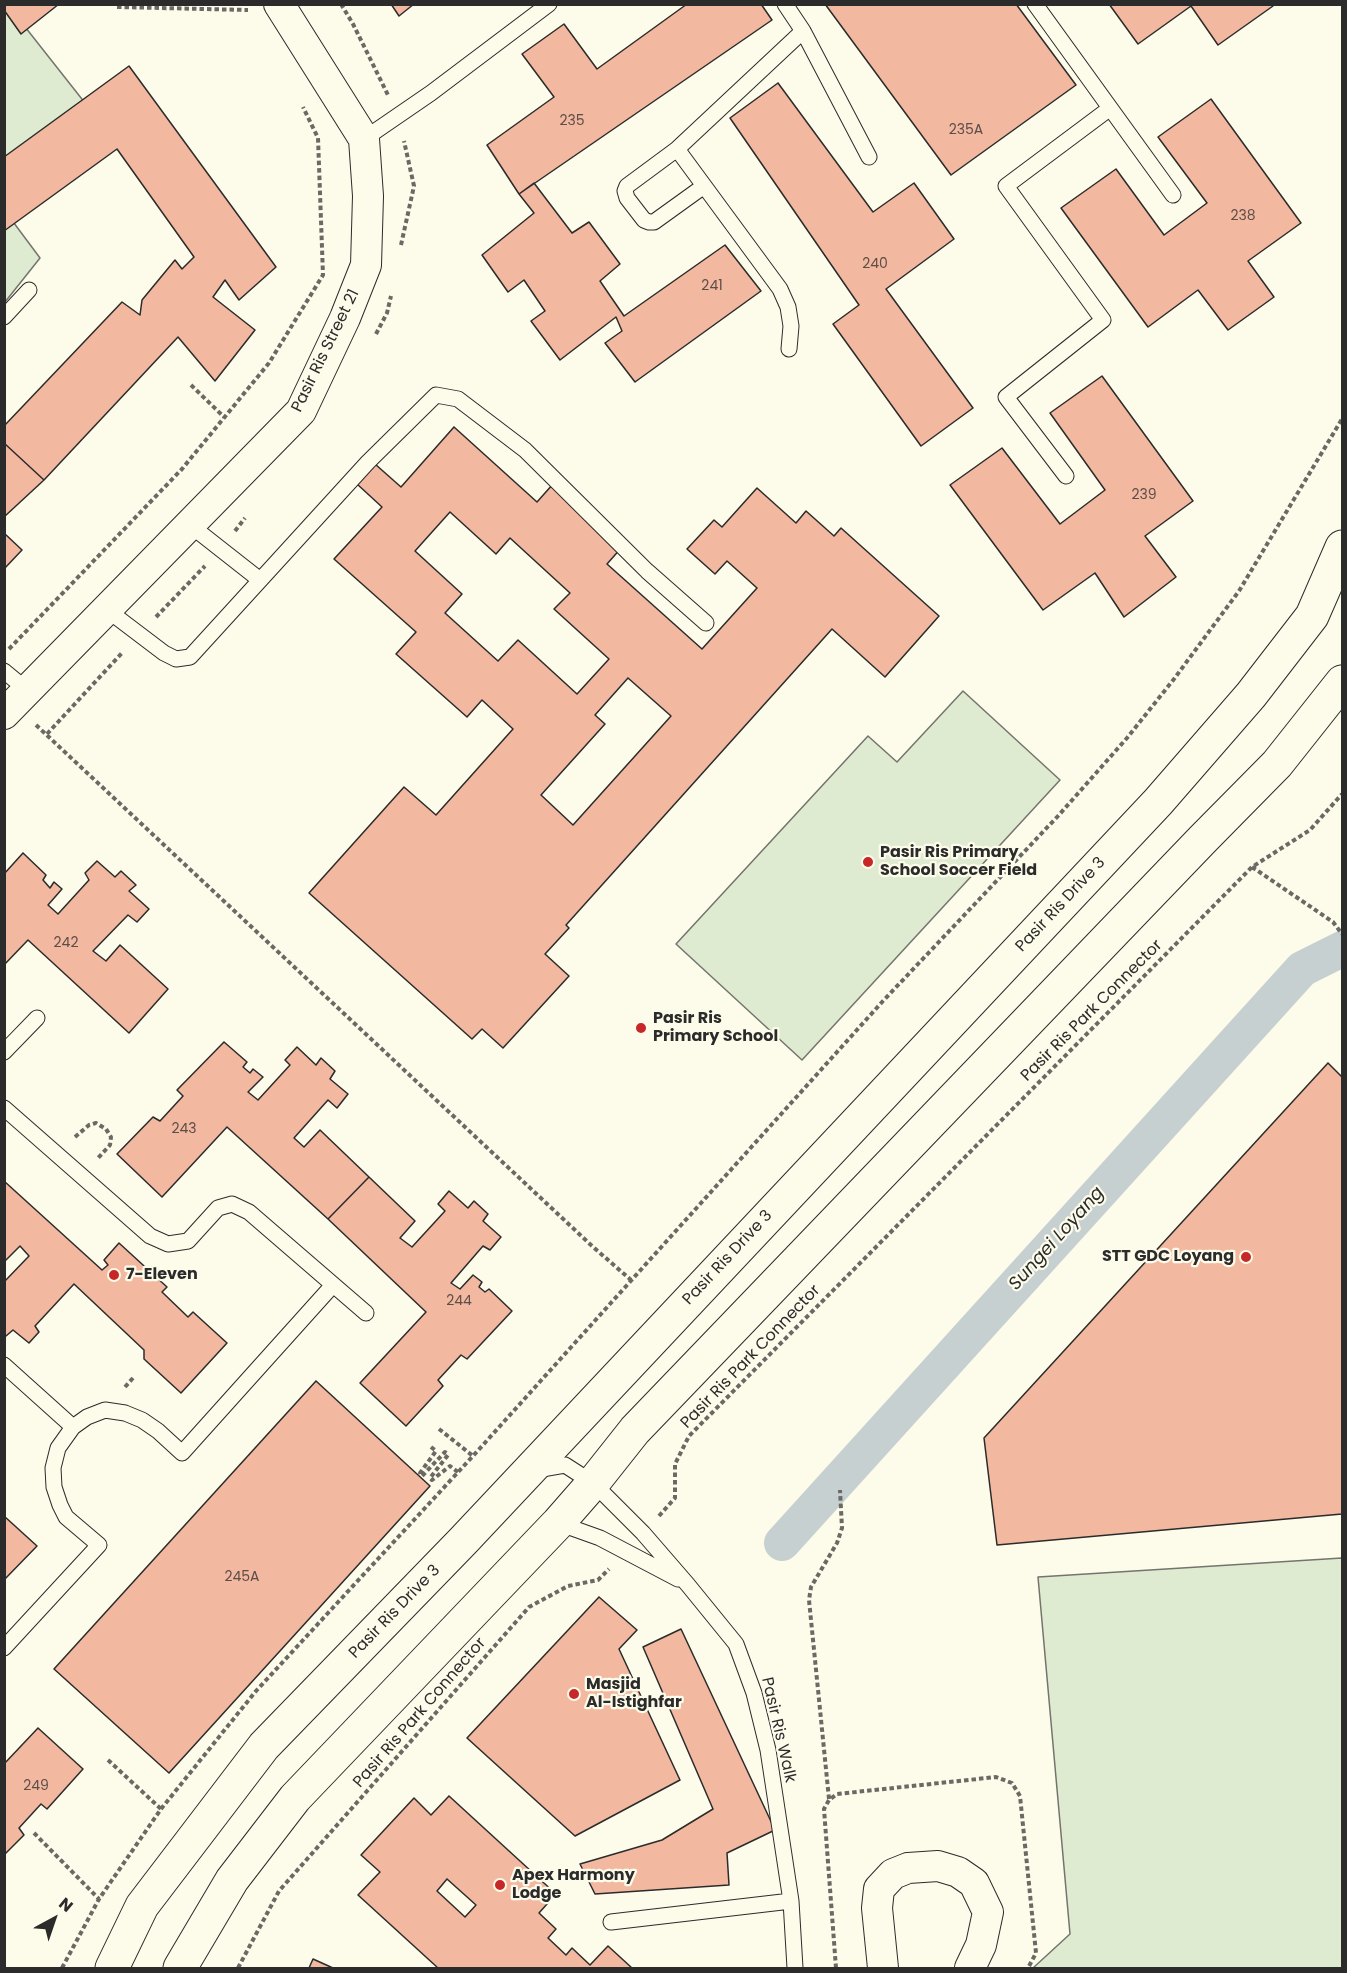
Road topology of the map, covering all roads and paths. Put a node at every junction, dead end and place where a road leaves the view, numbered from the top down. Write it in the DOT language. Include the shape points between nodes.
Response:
graph roads {
  1 [pos="251,4"];
  2 [pos="279,4"];
  3 [pos="549,4"];
  4 [pos="785,4"];
  5 [pos="1035,4"];
  6 [pos="117,7"];
  7 [pos="803,31"];
  8 [pos="302,106"];
  9 [pos="1109,109"];
  10 [pos="364,139"];
  11 [pos="676,149"];
  12 [pos="869,158"];
  13 [pos="704,186"];
  14 [pos="1173,195"];
  15 [pos="29,290"];
  16 [pos="4,317"];
  17 [pos="789,349"];
  18 [pos="191,385"];
  19 [pos="224,417"];
  20 [pos="1342,419"];
  21 [pos="1066,476"];
  22 [pos="190,525"];
  23 [pos="1342,547"];
  24 [pos="260,580"];
  25 [pos="106,609"];
  26 [pos="706,623"];
  27 [pos="4,653"];
  28 [pos="1342,682"];
  29 [pos="12,695"];
  30 [pos="1342,794"];
  31 [pos="1252,867"];
  32 [pos="1342,934"];
  33 [pos="37,1018"];
  34 [pos="4,1052"];
  35 [pos="4,1108"];
  36 [pos="56,1154"];
  37 [pos="82,1176"];
  38 [pos="631,1280"];
  39 [pos="333,1285"];
  40 [pos="366,1313"];
  41 [pos="4,1365"];
  42 [pos="73,1427"];
  43 [pos="439,1429"];
  44 [pos="431,1447"];
  45 [pos="473,1456"];
  46 [pos="458,1472"];
  47 [pos="529,1472"];
  48 [pos="593,1483"];
  49 [pos="840,1490"];
  50 [pos="558,1523"];
  51 [pos="643,1533"];
  52 [pos="627,1551"];
  53 [pos="688,1585"];
  54 [pos="4,1648"];
  55 [pos="108,1760"];
  56 [pos="829,1800"];
  57 [pos="161,1809"];
  58 [pos="34,1833"];
  59 [pos="99,1899"];
  60 [pos="791,1901"];
  61 [pos="611,1922"];
  62 [pos="62,1968"];
  63 [pos="112,1968"];
  64 [pos="180,1968"];
  65 [pos="238,1968"];
  66 [pos="795,1968"];
  67 [pos="883,1968"];
  68 [pos="970,1968"];
  1 -- 6 [label="path" via="255,10"];
  2 -- 10 [label="street, Pasir Ris Street 21"];
  3 -- 10 [label="lane"];
  4 -- 7 [label="lane"];
  5 -- 9 [label="lane"];
  7 -- 11 [label="lane"];
  7 -- 12 [label="lane"];
  8 -- 19 [label="path" via="318,138 323,274 269,363"];
  9 -- 14 [label="lane"];
  9 -- 21 [label="lane" via="1006,186 1103,320 1006,397"];
  10 -- 22 [label="street, Pasir Ris Street 21" via="368,196 366,265 345,318 301,411"];
  11 -- 13 [label="lane"];
  11 -- 13 [label="lane" via="627,186 627,198 644,220 654,222"];
  13 -- 17 [label="lane" via="780,289 791,326"];
  15 -- 16 [label="lane"];
  18 -- 19 [label="path"];
  19 -- 27 [label="path" via="182,469"];
  20 -- 38 [label="path" via="1239,591 1127,738"];
  22 -- 24 [label="lane"];
  22 -- 25 [label="street, Pasir Ris Street 21"];
  23 -- 47 [label="main road, Pasir Ris Drive 3" via="1312,616 1251,695 1158,802"];
  24 -- 25 [label="lane" via="190,657 176,659 164,653"];
  24 -- 26 [label="lane" via="368,462 436,395 458,399 525,450"];
  25 -- 29 [label="street, Pasir Ris Street 21"];
  28 -- 48 [label="main road" via="1277,764 635,1430"];
  29 -- 38 [label="path" via="47,734"];
  30 -- 31 [label="path, Pasir Ris Park Connector" via="1310,830"];
  31 -- 32 [label="path" via="1333,922"];
  31 -- 51 [label="path, Pasir Ris Park Connector" via="689,1436 675,1464 675,1498"];
  33 -- 34 [label="lane"];
  35 -- 36 [label="lane"];
  36 -- 37 [label="lane"];
  36 -- 37 [label="path" via="89,1125 96,1123 106,1129 110,1145"];
  37 -- 39 [label="lane" via="150,1236 168,1244 188,1241 218,1208 232,1204 249,1212"];
  38 -- 45 [label="path"];
  39 -- 40 [label="lane"];
  39 -- 42 [label="lane" via="182,1453 158,1431 125,1413 105,1410"];
  41 -- 42 [label="lane"];
  42 -- 54 [label="lane" via="58,1448 52,1468 54,1487 66,1516 99,1545"];
  43 -- 45 [label="path"];
  44 -- 46 [label="path" via="436,1451 420,1473 422,1476 445,1452 448,1455 430,1478 450,1466"];
  45 -- 46 [label="path"];
  46 -- 57 [label="path" via="256,1691"];
  47 -- 48 [label="lane, Pasir Ris Walk" via="565,1465"];
  47 -- 63 [label="main road, Pasir Ris Drive 3" via="264,1746 142,1906"];
  48 -- 50 [label="main road"];
  48 -- 51 [label="lane, Pasir Ris Walk"];
  49 -- 56 [label="path" via="842,1528 808,1600"];
  50 -- 52 [label="lane"];
  50 -- 64 [label="main road" via="295,1798 232,1880"];
  51 -- 53 [label="lane, Pasir Ris Walk"];
  52 -- 53 [label="lane"];
  52 -- 65 [label="path, Pasir Ris Park Connector" via="598,1580 568,1586 530,1607 279,1891"];
  53 -- 60 [label="lane, Pasir Ris Walk" via="736,1644 754,1693 768,1750"];
  55 -- 57 [label="path"];
  57 -- 59 [label="path"];
  58 -- 59 [label="path"];
  59 -- 62 [label="path"];
  60 -- 61 [label="lane"];
  60 -- 66 [label="lane, Pasir Ris Walk"];
  67 -- 68 [label="street" via="879,1889 893,1874 908,1868 939,1866 974,1883 988,1912 981,1945"];
}
